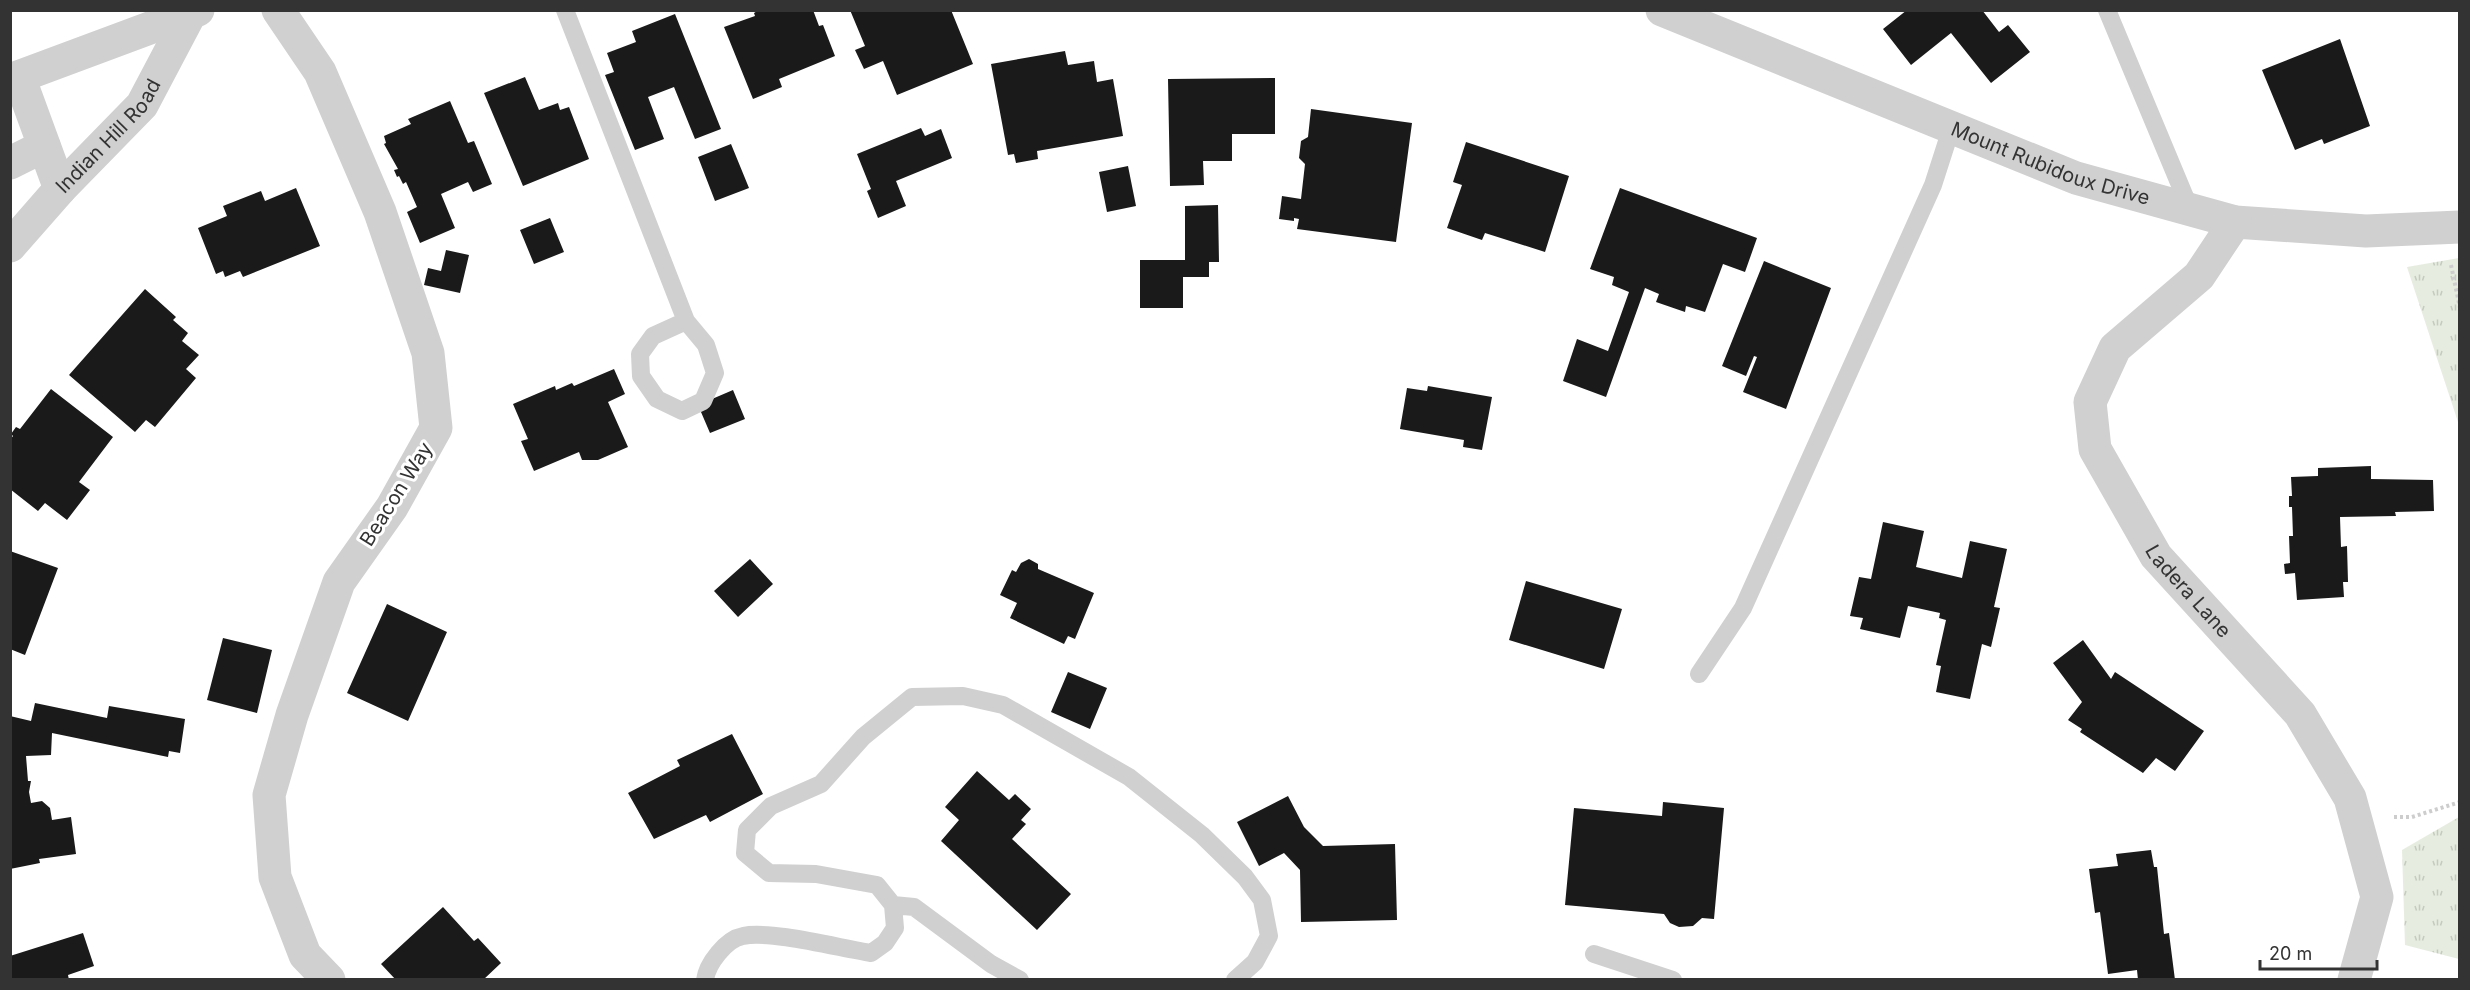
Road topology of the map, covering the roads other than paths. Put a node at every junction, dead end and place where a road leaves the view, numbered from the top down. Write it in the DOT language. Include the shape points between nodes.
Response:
graph roads {
  1 [pos="278,10"];
  2 [pos="565,10"];
  3 [pos="1662,10"];
  4 [pos="2107,10"];
  5 [pos="192,12"];
  6 [pos="1723,24"];
  7 [pos="15,79"];
  8 [pos="1951,129"];
  9 [pos="44,146"];
  10 [pos="10,163"];
  11 [pos="60,189"];
  12 [pos="2190,209"];
  13 [pos="2235,222"];
  14 [pos="2460,227"];
  15 [pos="10,246"];
  16 [pos="686,321"];
  17 [pos="1699,674"];
  18 [pos="893,905"];
  19 [pos="1594,954"];
  20 [pos="329,980"];
  21 [pos="705,980"];
  22 [pos="1020,980"];
  23 [pos="1235,980"];
  24 [pos="1673,980"];
  25 [pos="2354,980"];
  1 -- 20 [label="street, Beacon Way" via="320,72 380,212 428,353 436,428 392,507 339,582 292,715 269,795 275,877 305,955"];
  2 -- 16 [label="lane"];
  3 -- 6 [label="street, Mount Rubidoux Drive"];
  4 -- 12 [label="lane"];
  5 -- 7 [label="street"];
  5 -- 11 [label="street, Indian Hill Road" via="142,105"];
  6 -- 8 [label="street, Mount Rubidoux Drive"];
  7 -- 9 [label="street"];
  8 -- 12 [label="street, Mount Rubidoux Drive" via="2076,177"];
  8 -- 17 [label="lane" via="1932,185 1743,608"];
  9 -- 10 [label="street"];
  9 -- 11 [label="street"];
  11 -- 15 [label="street, Indian Hill Road"];
  12 -- 13 [label="street, Mount Rubidoux Drive"];
  13 -- 14 [label="street, Mount Rubidoux Drive" via="2366,231"];
  13 -- 25 [label="street, Ladera Lane" via="2199,276 2115,348 2090,402 2095,449 2156,556 2300,714 2350,798 2376,897"];
  16 -- 16 [label="lane" via="706,345 716,373 703,401 682,411 657,399 641,376 640,354 653,336"];
  18 -- 21 [label="lane" via="895,928 885,943 871,952 779,937 741,936 706,969"];
  18 -- 22 [label="lane" via="914,907 991,964"];
  18 -- 23 [label="lane" via="877,885 816,874 769,873 745,853 747,830 771,806 822,784 863,736 912,697 963,696 1003,705 1129,777 1202,835 1245,877 1262,900 1269,936 1255,962"];
  19 -- 24 [label="lane"];
}
